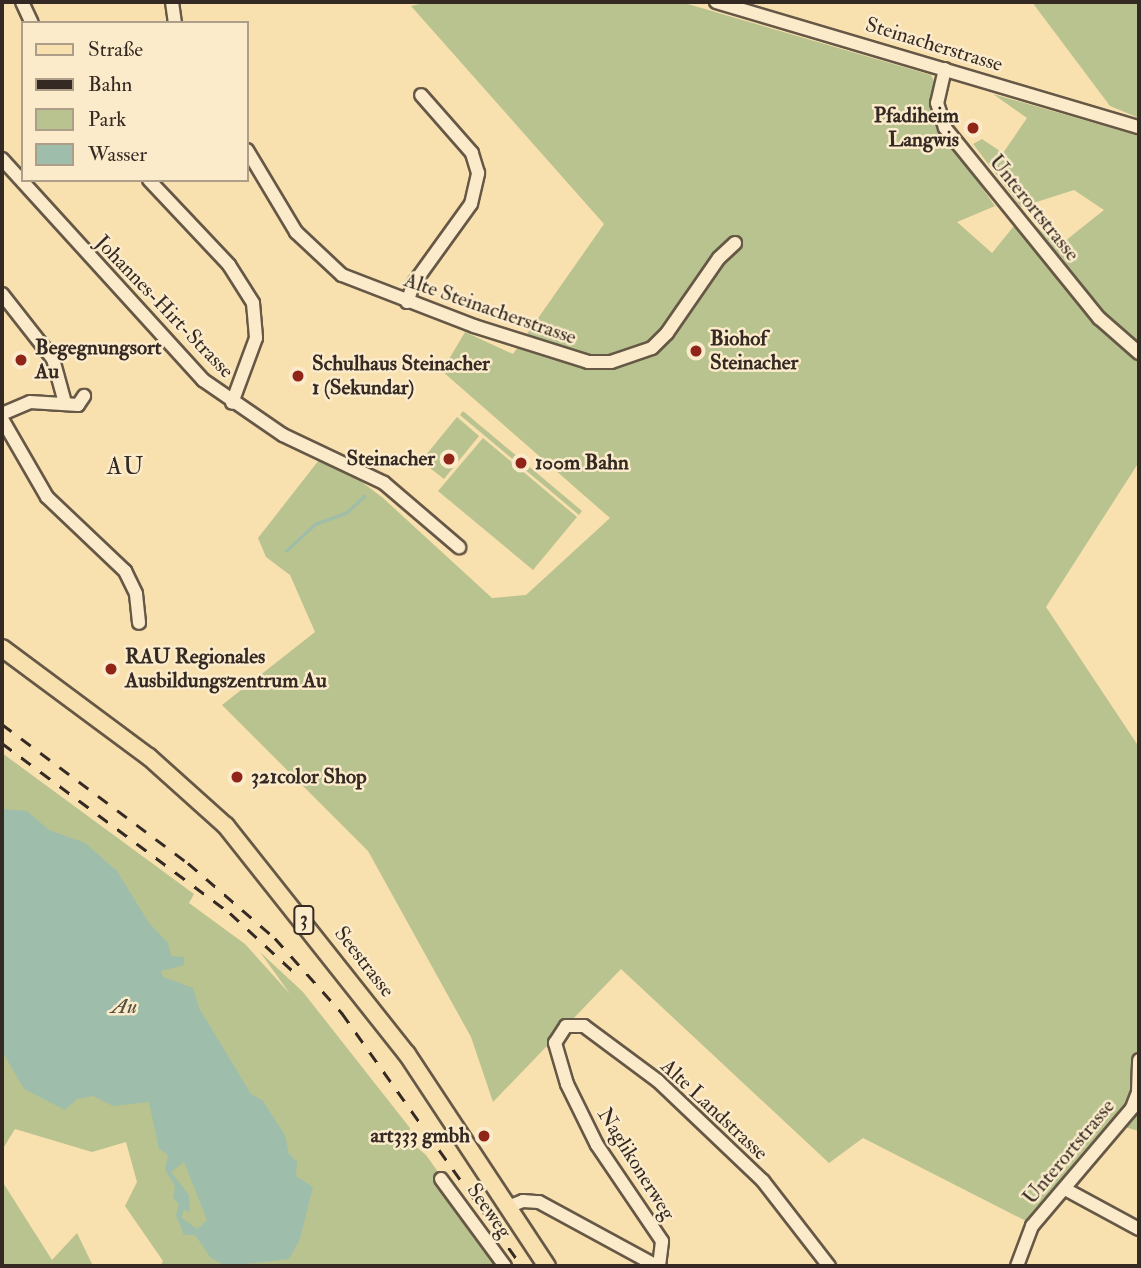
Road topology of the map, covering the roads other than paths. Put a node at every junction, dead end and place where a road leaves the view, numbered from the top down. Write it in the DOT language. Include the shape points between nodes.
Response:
graph roads {
  1 [pos="22,2"];
  2 [pos="172,2"];
  3 [pos="716,2"];
  4 [pos="31,21"];
  5 [pos="175,21"];
  6 [pos="945,69"];
  7 [pos="421,96"];
  8 [pos="1139,127"];
  9 [pos="248,152"];
  10 [pos="2,159"];
  11 [pos="21,180"];
  12 [pos="23,182"];
  13 [pos="151,182"];
  14 [pos="735,243"];
  15 [pos="2,294"];
  16 [pos="407,302"];
  17 [pos="1139,353"];
  18 [pos="84,396"];
  19 [pos="65,403"];
  20 [pos="232,403"];
  21 [pos="2,417"];
  22 [pos="459,547"];
  23 [pos="139,623"];
  24 [pos="2,648"];
  25 [pos="555,1043"];
  26 [pos="1139,1060"];
  27 [pos="440,1179"];
  28 [pos="1065,1189"];
  29 [pos="508,1207"];
  30 [pos="1139,1228"];
  31 [pos="505,1266"];
  32 [pos="547,1266"];
  33 [pos="658,1266"];
  34 [pos="830,1266"];
  35 [pos="1017,1266"];
  1 -- 4 [label="street"];
  2 -- 5 [label="street"];
  3 -- 6 [label="street, Steinacherstrasse"];
  6 -- 8 [label="street, Steinacherstrasse"];
  6 -- 17 [label="street, Unterortstrasse" via="937,103 945,128 1099,318"];
  7 -- 16 [label="street" via="471,153 478,173 471,204 414,283"];
  9 -- 16 [label="street, Alte Steinacherstrasse" via="296,232 318,255 355,282"];
  10 -- 11 [label="street, Johannes-Hirt-Strasse"];
  12 -- 20 [label="street, Johannes-Hirt-Strasse" via="183,361"];
  13 -- 20 [label="street" via="229,265 253,303 256,338"];
  14 -- 16 [label="street, Alte Steinacherstrasse" via="706,274 659,341 645,351 611,362 566,356"];
  15 -- 19 [label="street" via="52,359"];
  18 -- 19 [label="street" via="78,405"];
  19 -- 21 [label="street" via="30,402"];
  20 -- 22 [label="street, Johannes-Hirt-Strasse" via="283,435 384,483"];
  21 -- 23 [label="street" via="47,497 125,571 136,594"];
  24 -- 29 [label="main road, Seestrasse / 3" via="166,770 226,826 407,1054"];
  25 -- 33 [label="street, Naglikonerweg" via="567,1084 597,1144 662,1241"];
  25 -- 34 [label="street, Alte Landstrasse" via="566,1026 584,1026 658,1082 763,1181"];
  26 -- 28 [label="street, Unterortstrasse" via="1138,1092 1132,1108"];
  27 -- 31 [label="street, Seeweg"];
  28 -- 30 [label="street"];
  28 -- 35 [label="street, Unterortstrasse" via="1032,1226"];
  29 -- 32 [label="main road, Seestrasse / 3"];
  29 -- 33 [label="street" via="523,1201 539,1202"];
}
